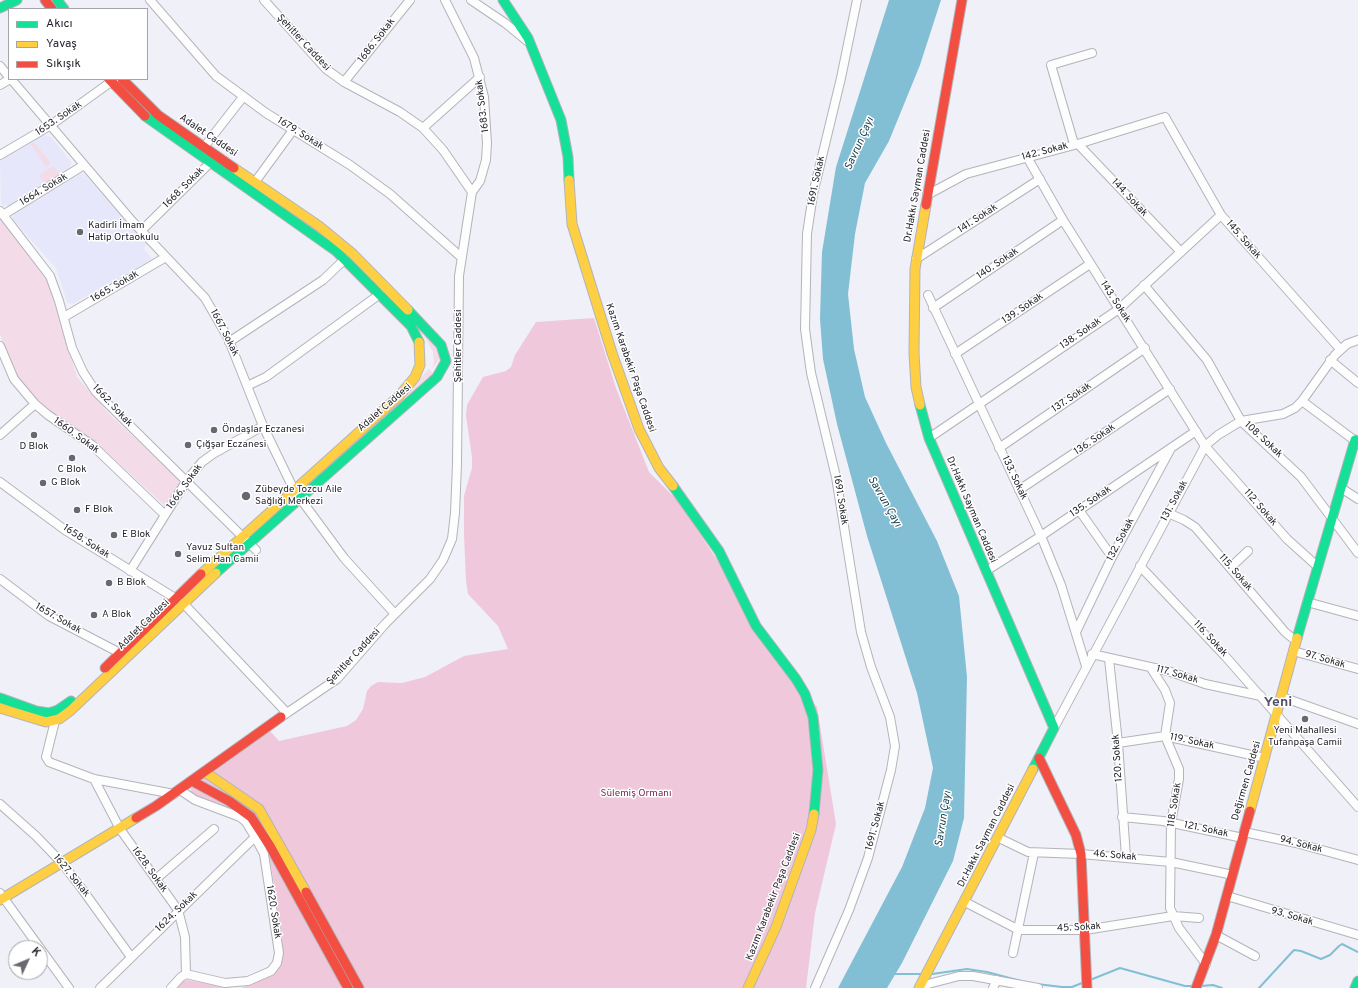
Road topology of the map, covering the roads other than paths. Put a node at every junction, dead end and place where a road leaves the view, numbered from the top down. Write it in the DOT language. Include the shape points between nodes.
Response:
graph roads {
  1 [pos="17,0"];
  2 [pos="45,0"];
  3 [pos="57,0"];
  4 [pos="150,0"];
  5 [pos="264,0"];
  6 [pos="410,0"];
  7 [pos="445,0"];
  8 [pos="471,0"];
  9 [pos="503,0"];
  10 [pos="857,0"];
  11 [pos="962,0"];
  12 [pos="0,8"];
  13 [pos="51,8"];
  14 [pos="63,8"];
  15 [pos="530,44"];
  16 [pos="1092,53"];
  17 [pos="0,66"];
  18 [pos="8,76"];
  19 [pos="480,77"];
  20 [pos="12,80"];
  21 [pos="112,80"];
  22 [pos="123,80"];
  23 [pos="344,82"];
  24 [pos="243,97"];
  25 [pos="1166,117"];
  26 [pos="51,126"];
  27 [pos="423,128"];
  28 [pos="293,130"];
  29 [pos="1076,144"];
  30 [pos="204,147"];
  31 [pos="0,155"];
  32 [pos="1027,157"];
  33 [pos="210,162"];
  34 [pos="84,165"];
  35 [pos="1040,179"];
  36 [pos="255,182"];
  37 [pos="472,192"];
  38 [pos="927,195"];
  39 [pos="1,213"];
  40 [pos="1221,215"];
  41 [pos="1062,220"];
  42 [pos="141,231"];
  43 [pos="1181,252"];
  44 [pos="166,257"];
  45 [pos="461,257"];
  46 [pos="916,259"];
  47 [pos="345,260"];
  48 [pos="1090,264"];
  49 [pos="1144,285"];
  50 [pos="380,294"];
  51 [pos="928,295"];
  52 [pos="933,308"];
  53 [pos="1119,309"];
  54 [pos="64,317"];
  55 [pos="1358,340"];
  56 [pos="229,342"];
  57 [pos="0,346"];
  58 [pos="1145,348"];
  59 [pos="1340,349"];
  60 [pos="955,354"];
  61 [pos="1330,360"];
  62 [pos="1358,383"];
  63 [pos="248,386"];
  64 [pos="1170,390"];
  65 [pos="1302,401"];
  66 [pos="979,403"];
  67 [pos="35,404"];
  68 [pos="1242,421"];
  69 [pos="263,426"];
  70 [pos="1196,431"];
  71 [pos="0,435"];
  72 [pos="929,438"];
  73 [pos="1356,441"];
  74 [pos="1205,446"];
  75 [pos="1000,448"];
  76 [pos="1170,449"];
  77 [pos="187,480"];
  78 [pos="0,482"];
  79 [pos="1341,488"];
  80 [pos="294,490"];
  81 [pos="1020,490"];
  82 [pos="300,498"];
  83 [pos="1358,499"];
  84 [pos="1079,510"];
  85 [pos="1168,513"];
  86 [pos="165,515"];
  87 [pos="1333,519"];
  88 [pos="1041,536"];
  89 [pos="246,540"];
  90 [pos="256,550"];
  91 [pos="1248,551"];
  92 [pos="1358,553"];
  93 [pos="1112,557"];
  94 [pos="1140,566"];
  95 [pos="1317,566"];
  96 [pos="1231,568"];
  97 [pos="130,571"];
  98 [pos="986,571"];
  99 [pos="0,578"];
  100 [pos="179,600"];
  101 [pos="1307,602"];
  102 [pos="395,614"];
  103 [pos="1358,616"];
  104 [pos="1076,632"];
  105 [pos="1296,641"];
  106 [pos="1293,651"];
  107 [pos="120,653"];
  108 [pos="1092,654"];
  109 [pos="1109,659"];
  110 [pos="1086,666"];
  111 [pos="1151,668"];
  112 [pos="1358,669"];
  113 [pos="1261,696"];
  114 [pos="1282,697"];
  115 [pos="0,698"];
  116 [pos="0,708"];
  117 [pos="1278,714"];
  118 [pos="284,715"];
  119 [pos="55,721"];
  120 [pos="1358,724"];
  121 [pos="1054,728"];
  122 [pos="1165,736"];
  123 [pos="1118,743"];
  124 [pos="1039,758"];
  125 [pos="1265,758"];
  126 [pos="205,772"];
  127 [pos="94,779"];
  128 [pos="192,781"];
  129 [pos="177,792"];
  130 [pos="0,804"];
  131 [pos="1358,807"];
  132 [pos="1122,818"];
  133 [pos="1171,823"];
  134 [pos="120,829"];
  135 [pos="214,829"];
  136 [pos="1243,835"];
  137 [pos="255,837"];
  138 [pos="999,838"];
  139 [pos="1034,853"];
  140 [pos="1081,854"];
  141 [pos="1126,857"];
  142 [pos="1358,860"];
  143 [pos="1171,862"];
  144 [pos="62,863"];
  145 [pos="1233,875"];
  146 [pos="156,879"];
  147 [pos="1227,896"];
  148 [pos="2,897"];
  149 [pos="965,902"];
  150 [pos="178,910"];
  151 [pos="1174,916"];
  152 [pos="1199,918"];
  153 [pos="1019,930"];
  154 [pos="1085,930"];
  155 [pos="1216,935"];
  156 [pos="1358,935"];
  157 [pos="1013,953"];
  158 [pos="1255,956"];
  159 [pos="131,957"];
  160 [pos="1206,964"];
  161 [pos="186,974"];
  162 [pos="997,980"];
  163 [pos="1358,981"];
  164 [pos="1197,985"];
  165 [pos="919,987"];
  166 [pos="69,988"];
  167 [pos="100,988"];
  168 [pos="171,988"];
  169 [pos="348,988"];
  170 [pos="359,988"];
  171 [pos="748,988"];
  172 [pos="815,988"];
  173 [pos="993,988"];
  174 [pos="1038,988"];
  175 [pos="1087,988"];
  176 [pos="1355,988"];
  1 -- 12 [label="street"];
  2 -- 13 [label="street"];
  3 -- 14 [label="street"];
  4 -- 24 [label="street, 1679. Sokak" via="209,70"];
  5 -- 23 [label="street, Şehitler Caddesi" via="313,56"];
  6 -- 23 [label="street, 1686. Sokak"];
  7 -- 19 [label="street, 1683. Sokak" via="474,58"];
  8 -- 15 [label="street"];
  9 -- 15 [label="street, Kazım Karabekir Paşa Caddesi"];
  10 -- 172 [label="street, 1691. Sokak" via="808,228 805,329 811,373 836,478 861,632 871,668 890,717 895,746 892,770 866,864 846,918"];
  11 -- 38 [label="street, Dr.Hakkı Sayman Caddesi"];
  15 -- 171 [label="street, Kazım Karabekir Paşa Caddesi" via="565,130 572,224 612,353 639,429 659,468 719,551 756,626 796,679 805,694 813,717 818,770 811,830 776,927"];
  16 -- 29 [label="street, 144. Sokak" via="1051,65"];
  17 -- 18 [label="street, 1667. Sokak"];
  19 -- 27 [label="street"];
  19 -- 37 [label="street, 1683. Sokak" via="486,110 486,160 480,180"];
  20 -- 26 [label="street, 1667. Sokak"];
  21 -- 26 [label="street, 1653. Sokak"];
  21 -- 33 [label="street" via="144,115"];
  22 -- 30 [label="street, Adalet Caddesi" via="158,115"];
  23 -- 27 [label="street, Şehitler Caddesi" via="400,112"];
  24 -- 28 [label="street, 1679. Sokak"];
  24 -- 30 [label="street"];
  25 -- 29 [label="street, 142. Sokak"];
  25 -- 40 [label="street, 145. Sokak"];
  26 -- 31 [label="street, 1653. Sokak"];
  26 -- 34 [label="street, 1667. Sokak"];
  27 -- 37 [label="street, Şehitler Caddesi" via="443,150"];
  28 -- 36 [label="street"];
  28 -- 45 [label="street, 1679. Sokak" via="390,194"];
  29 -- 32 [label="street, 142. Sokak"];
  29 -- 43 [label="street, 144. Sokak"];
  30 -- 36 [label="street, Adalet Caddesi"];
  32 -- 35 [label="street, 143. Sokak"];
  32 -- 38 [label="street, 142. Sokak" via="966,174"];
  33 -- 42 [label="street, 1668. Sokak"];
  33 -- 47 [label="street" via="304,226"];
  34 -- 39 [label="street, 1664. Sokak"];
  34 -- 42 [label="street, 1667. Sokak"];
  35 -- 41 [label="street, 143. Sokak"];
  35 -- 46 [label="street, 141. Sokak"];
  36 -- 82 [label="street, Adalet Caddesi" via="319,226 353,254 441,345 446,361 437,377"];
  37 -- 45 [label="street, Şehitler Caddesi"];
  38 -- 46 [label="street, Dr.Hakkı Sayman Caddesi"];
  39 -- 54 [label="street, 1662. Sokak" via="50,276"];
  40 -- 43 [label="street, 138. Sokak"];
  40 -- 59 [label="street, 145. Sokak"];
  41 -- 48 [label="street, 143. Sokak"];
  41 -- 52 [label="street, 140. Sokak"];
  42 -- 44 [label="street, 1667. Sokak"];
  43 -- 49 [label="street, 138. Sokak"];
  44 -- 54 [label="street, 1665. Sokak"];
  44 -- 56 [label="street, 1667. Sokak" via="205,298"];
  45 -- 102 [label="street, Şehitler Caddesi" via="458,295 458,464 452,539 436,571"];
  46 -- 72 [label="street, Dr.Hakkı Sayman Caddesi" via="913,291 914,353 919,402"];
  47 -- 50 [label="street"];
  47 -- 56 [label="street" via="323,280"];
  48 -- 53 [label="street, 143. Sokak"];
  48 -- 60 [label="street, 139. Sokak"];
  49 -- 53 [label="street, 138. Sokak"];
  49 -- 68 [label="street, 108. Sokak" via="1207,360"];
  50 -- 63 [label="street" via="266,377"];
  50 -- 80 [label="street" via="415,332 420,348 418,370 399,396"];
  51 -- 52 [label="street, 133. Sokak"];
  52 -- 60 [label="street, 133. Sokak"];
  53 -- 58 [label="street, 143. Sokak"];
  53 -- 66 [label="street, 138. Sokak"];
  54 -- 77 [label="street, 1662. Sokak" via="72,348 96,392"];
  55 -- 59 [label="street, 131. Sokak"];
  56 -- 63 [label="street, 1667. Sokak"];
  57 -- 67 [label="street, 1660. Sokak" via="14,379"];
  58 -- 64 [label="street, 143. Sokak"];
  58 -- 75 [label="street, 137. Sokak"];
  59 -- 61 [label="street, 131. Sokak"];
  60 -- 66 [label="street, 133. Sokak"];
  61 -- 62 [label="street"];
  61 -- 65 [label="street, 131. Sokak"];
  63 -- 69 [label="street, 1667. Sokak"];
  64 -- 70 [label="street, 143. Sokak"];
  64 -- 81 [label="street, 136. Sokak"];
  65 -- 68 [label="street, 131. Sokak" via="1283,414"];
  65 -- 73 [label="street"];
  66 -- 72 [label="street, 138. Sokak"];
  66 -- 75 [label="street, 133. Sokak"];
  67 -- 71 [label="street"];
  67 -- 86 [label="street, 1660. Sokak" via="48,416 92,445"];
  68 -- 74 [label="street, 131. Sokak" via="1218,434"];
  68 -- 87 [label="street, 108. Sokak" via="1301,477"];
  69 -- 77 [label="street, 1666. Sokak" via="213,454 202,462"];
  69 -- 80 [label="street, 1667. Sokak"];
  70 -- 74 [label="street, 143. Sokak"];
  70 -- 76 [label="street, 135. Sokak"];
  72 -- 98 [label="street, Dr.Hakkı Sayman Caddesi"];
  73 -- 79 [label="street, Değirmen Caddesi"];
  74 -- 85 [label="street, 131. Sokak"];
  74 -- 95 [label="street, 112. Sokak" via="1287,539"];
  75 -- 81 [label="street, 133. Sokak"];
  76 -- 84 [label="street, 135. Sokak"];
  76 -- 93 [label="street, 132. Sokak"];
  77 -- 86 [label="street, 1666. Sokak"];
  77 -- 89 [label="street, 1662. Sokak"];
  78 -- 97 [label="street, 1658. Sokak" via="65,530"];
  79 -- 83 [label="street"];
  79 -- 87 [label="street, Değirmen Caddesi"];
  80 -- 82 [label="street, 1667. Sokak"];
  80 -- 89 [label="street"];
  81 -- 88 [label="street, 133. Sokak"];
  82 -- 89 [label="street, Adalet Caddesi"];
  82 -- 102 [label="street, 1667. Sokak" via="344,558"];
  84 -- 88 [label="street, 135. Sokak"];
  84 -- 93 [label="street"];
  85 -- 94 [label="street, 131. Sokak"];
  85 -- 96 [label="street, 115. Sokak" via="1195,527"];
  86 -- 97 [label="street, 1666. Sokak"];
  87 -- 92 [label="street, 108. Sokak"];
  87 -- 95 [label="street, Değirmen Caddesi"];
  88 -- 98 [label="street, 135. Sokak"];
  88 -- 104 [label="street, 133. Sokak" via="1061,585"];
  89 -- 90 [label="street, 1662. Sokak"];
  89 -- 100 [label="street"];
  91 -- 96 [label="street"];
  93 -- 104 [label="street, 132. Sokak"];
  94 -- 108 [label="street, 131. Sokak"];
  94 -- 113 [label="street, 116. Sokak"];
  95 -- 101 [label="street, Değirmen Caddesi"];
  96 -- 105 [label="street, 115. Sokak" via="1284,632"];
  97 -- 100 [label="street, 1658. Sokak"];
  98 -- 121 [label="street, Dr.Hakkı Sayman Caddesi"];
  99 -- 107 [label="street, 1657. Sokak" via="49,616"];
  100 -- 107 [label="street"];
  100 -- 118 [label="street, 1658. Sokak"];
  100 -- 119 [label="street, Adalet Caddesi" via="76,706"];
  101 -- 103 [label="street"];
  101 -- 105 [label="street, Değirmen Caddesi"];
  102 -- 118 [label="street, Şehitler Caddesi" via="337,678"];
  104 -- 110 [label="street, 133. Sokak"];
  105 -- 106 [label="street, Değirmen Caddesi"];
  106 -- 112 [label="street, 97. Sokak"];
  106 -- 114 [label="street, Değirmen Caddesi"];
  107 -- 115 [label="street" via="74,698 55,712 36,711"];
  108 -- 109 [label="street, 117. Sokak"];
  108 -- 110 [label="street, 131. Sokak"];
  109 -- 111 [label="street, 117. Sokak"];
  109 -- 123 [label="street, 120. Sokak"];
  110 -- 121 [label="street, 131. Sokak"];
  111 -- 113 [label="street, 117. Sokak" via="1175,673 1205,684"];
  111 -- 122 [label="street" via="1166,690 1170,703"];
  113 -- 117 [label="street, 116. Sokak"];
  114 -- 117 [label="street, Değirmen Caddesi"];
  114 -- 120 [label="street"];
  116 -- 119 [label="street" via="42,722"];
  117 -- 125 [label="street, Değirmen Caddesi"];
  117 -- 131 [label="street, 116. Sokak"];
  118 -- 126 [label="street"];
  119 -- 127 [label="street" via="46,757 49,762"];
  121 -- 124 [label="street, Dr.Hakkı Sayman Caddesi"];
  122 -- 123 [label="street, 119. Sokak"];
  122 -- 125 [label="street, 119. Sokak"];
  122 -- 133 [label="street, 118. Sokak" via="1180,769"];
  123 -- 132 [label="street, 120. Sokak"];
  124 -- 138 [label="street, Dr.Hakkı Sayman Caddesi"];
  124 -- 140 [label="street" via="1076,835"];
  125 -- 136 [label="street, Değirmen Caddesi"];
  126 -- 128 [label="street"];
  126 -- 170 [label="street" via="259,809"];
  127 -- 129 [label="street"];
  127 -- 134 [label="street, 1628. Sokak"];
  128 -- 129 [label="street"];
  128 -- 169 [label="street" via="229,801 251,817 270,846"];
  129 -- 134 [label="street"];
  129 -- 137 [label="street, 1620. Sokak" via="240,817"];
  130 -- 144 [label="street, 1627. Sokak"];
  132 -- 133 [label="street, 121. Sokak"];
  132 -- 141 [label="street, 120. Sokak"];
  133 -- 136 [label="street, 121. Sokak"];
  133 -- 143 [label="street, 118. Sokak"];
  134 -- 144 [label="street"];
  134 -- 146 [label="street, 1628. Sokak"];
  135 -- 146 [label="street"];
  136 -- 142 [label="street, 94. Sokak" via="1296,843"];
  136 -- 145 [label="street, Değirmen Caddesi"];
  137 -- 150 [label="street, 1624. Sokak"];
  137 -- 161 [label="street, 1620. Sokak" via="264,854 278,945 276,963 267,974 238,983 217,982"];
  138 -- 139 [label="street, 46. Sokak" via="1022,851"];
  138 -- 149 [label="street, Dr.Hakkı Sayman Caddesi"];
  139 -- 140 [label="street, 46. Sokak"];
  139 -- 153 [label="street"];
  140 -- 141 [label="street, 46. Sokak"];
  140 -- 154 [label="street"];
  141 -- 143 [label="street, 46. Sokak"];
  143 -- 145 [label="street, 46. Sokak"];
  143 -- 151 [label="street, 118. Sokak" via="1170,908"];
  144 -- 148 [label="street"];
  144 -- 159 [label="street, 1627. Sokak"];
  145 -- 147 [label="street, Değirmen Caddesi"];
  146 -- 150 [label="street, 1628. Sokak"];
  147 -- 155 [label="street, Değirmen Caddesi"];
  147 -- 156 [label="street, 93. Sokak"];
  148 -- 166 [label="street"];
  149 -- 153 [label="street, 45. Sokak"];
  149 -- 165 [label="street, Dr.Hakkı Sayman Caddesi"];
  150 -- 159 [label="street, 1624. Sokak"];
  150 -- 161 [label="street, 1628. Sokak" via="185,937"];
  151 -- 152 [label="street, 45. Sokak"];
  151 -- 154 [label="street, 45. Sokak"];
  151 -- 160 [label="street, 118. Sokak" via="1179,928"];
  153 -- 154 [label="street, 45. Sokak"];
  153 -- 157 [label="street"];
  154 -- 175 [label="street"];
  155 -- 158 [label="street"];
  155 -- 160 [label="street, Değirmen Caddesi"];
  159 -- 167 [label="street, 1624. Sokak"];
  160 -- 164 [label="street, Değirmen Caddesi"];
  161 -- 168 [label="street"];
  162 -- 165 [label="street" via="959,976"];
  162 -- 173 [label="street"];
  162 -- 174 [label="street"];
  163 -- 176 [label="street"];
}
